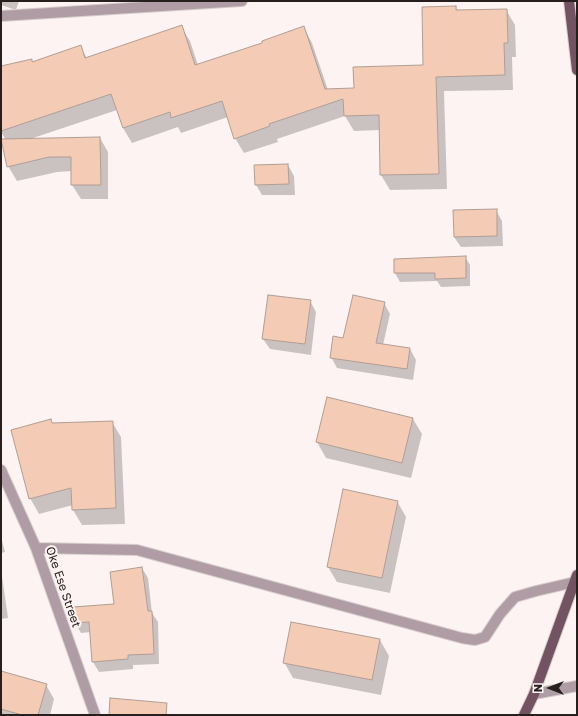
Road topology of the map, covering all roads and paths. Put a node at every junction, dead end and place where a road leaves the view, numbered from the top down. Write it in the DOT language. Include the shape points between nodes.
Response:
graph roads {
  1 [pos="242,1"];
  2 [pos="569,1"];
  3 [pos="1,16"];
  4 [pos="577,70"];
  5 [pos="1,470"];
  6 [pos="36,548"];
  7 [pos="576,578"];
  8 [pos="577,686"];
  9 [pos="534,694"];
  10 [pos="95,715"];
  11 [pos="524,715"];
  1 -- 3 [label="street"];
  2 -- 4 [label="main road"];
  5 -- 6 [label="street, Oke Ese Street"];
  6 -- 7 [label="street" via="138,550 475,640 485,637 515,597"];
  6 -- 10 [label="street, Oke Ese Street"];
  7 -- 9 [label="main road"];
  8 -- 9 [label="street"];
  9 -- 11 [label="main road"];
}
